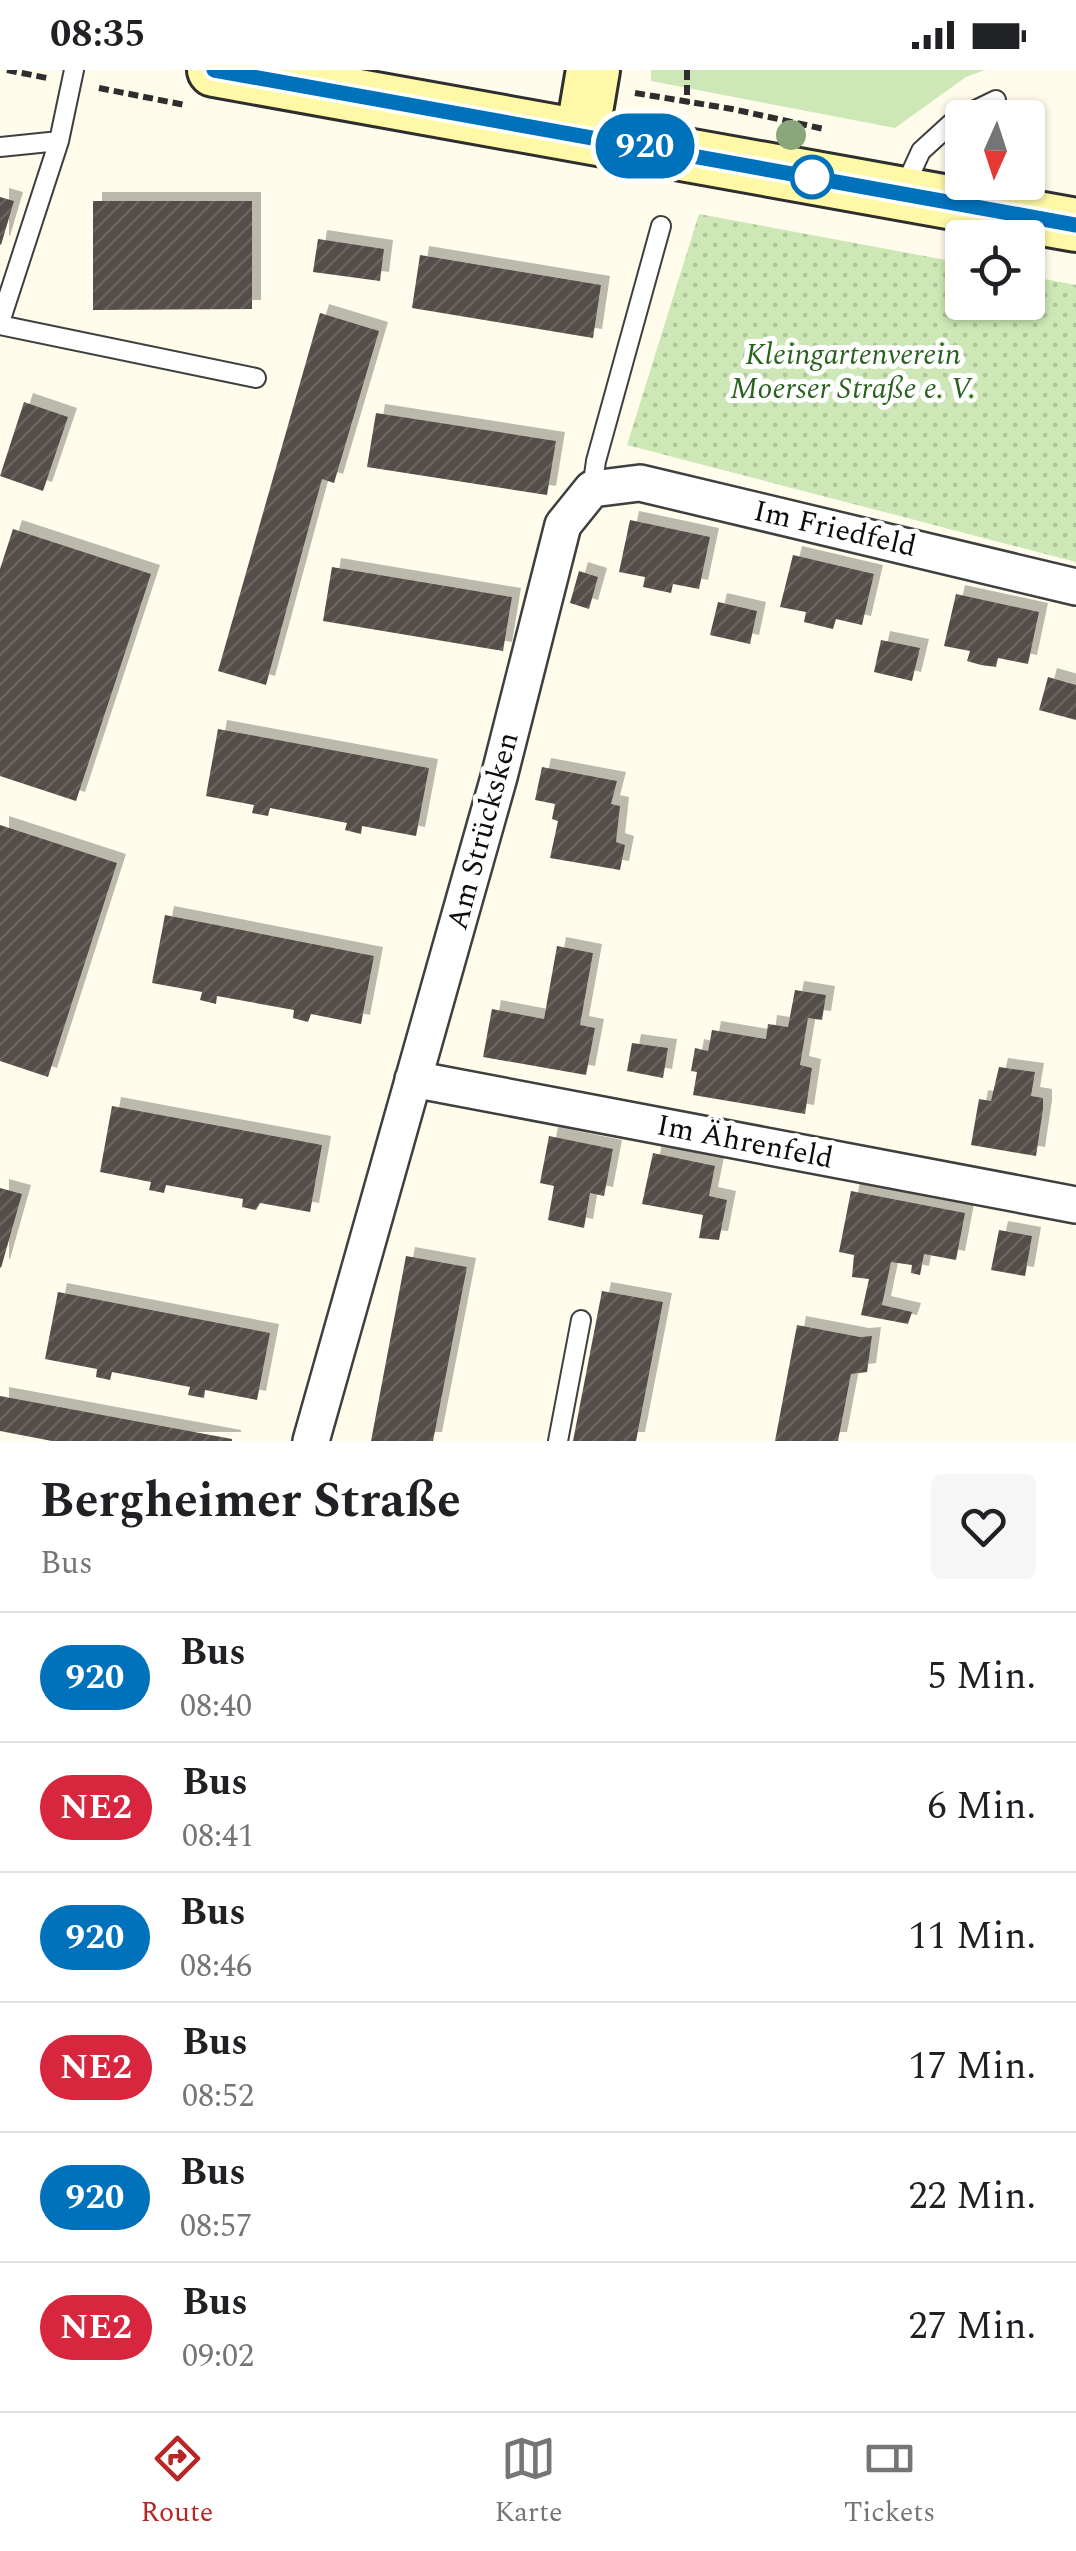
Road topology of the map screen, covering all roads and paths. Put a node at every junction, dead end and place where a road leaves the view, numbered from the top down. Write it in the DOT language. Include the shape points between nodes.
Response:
graph roads {
  1 [pos="74,70"];
  2 [pos="214,70"];
  3 [pos="594,70"];
  4 [pos="687,70"];
  5 [pos="688,101"];
  6 [pos="945,129"];
  7 [pos="582,135"];
  8 [pos="59,141"];
  9 [pos="0,146"];
  10 [pos="902,193"];
  11 [pos="1076,225"];
  12 [pos="661,226"];
  13 [pos="0,324"];
  14 [pos="256,378"];
  15 [pos="592,489"];
  16 [pos="1076,587"];
  17 [pos="413,1079"];
  18 [pos="1076,1206"];
  19 [pos="582,1320"];
  20 [pos="311,1441"];
  21 [pos="558,1441"];
  1 -- 8 [label="lane"];
  2 -- 7 [label="main road"];
  3 -- 7 [label="main road"];
  4 -- 5 [label="path"];
  6 -- 10 [label="lane" via="922,151"];
  7 -- 10 [label="main road"];
  8 -- 9 [label="lane"];
  8 -- 13 [label="lane"];
  10 -- 11 [label="main road"];
  12 -- 15 [label="lane, Am Strücksken"];
  13 -- 14 [label="lane"];
  15 -- 16 [label="street, Im Friedfeld" via="640,483"];
  15 -- 17 [label="street, Am Strücksken" via="563,525"];
  17 -- 18 [label="street, Im Ährenfeld"];
  17 -- 20 [label="street, Am Strücksken"];
  19 -- 21 [label="lane"];
}
